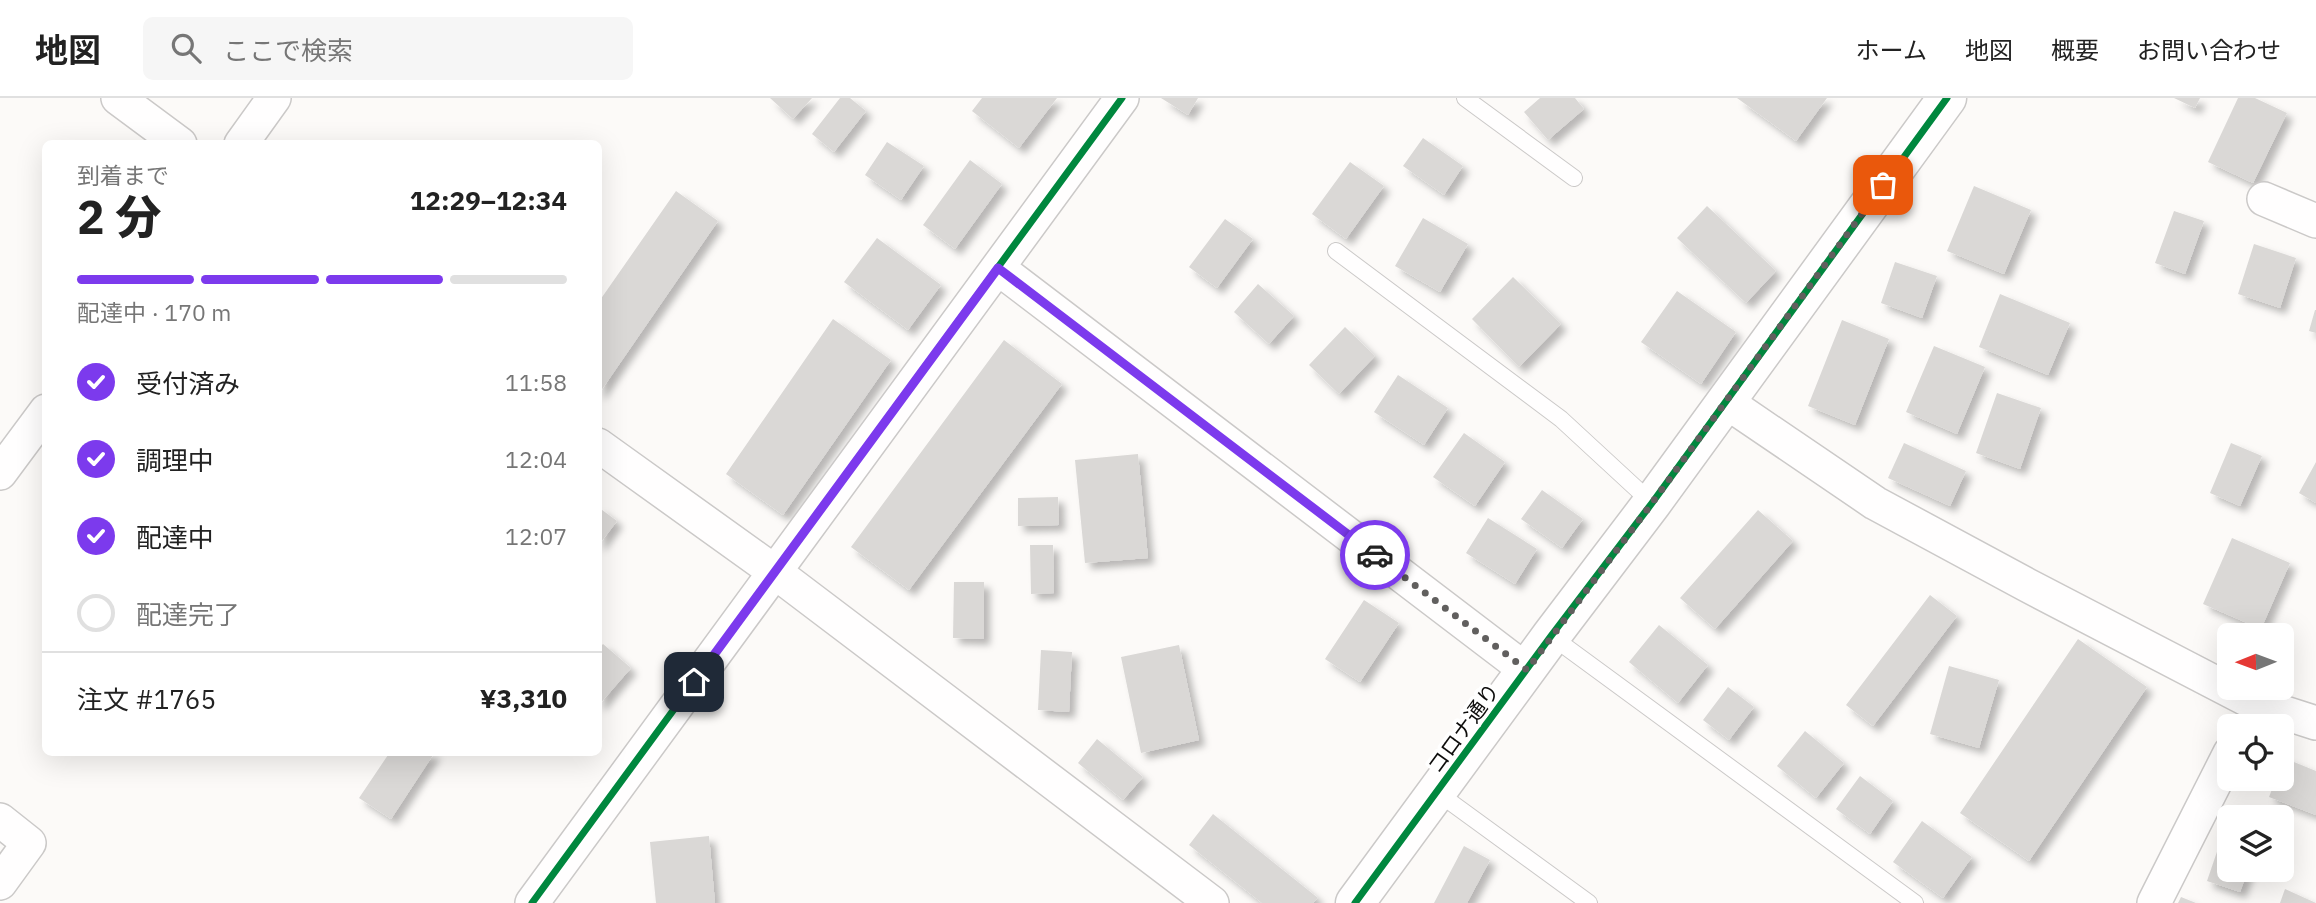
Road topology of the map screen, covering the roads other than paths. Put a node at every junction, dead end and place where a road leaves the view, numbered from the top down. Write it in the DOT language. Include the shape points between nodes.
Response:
graph roads {
  1 [pos="118,98"];
  2 [pos="274,98"];
  3 [pos="1122,98"];
  4 [pos="1465,98"];
  5 [pos="1947,98"];
  6 [pos="175,140"];
  7 [pos="244,140"];
  8 [pos="1574,178"];
  9 [pos="2264,199"];
  10 [pos="2316,221"];
  11 [pos="1336,251"];
  12 [pos="998,268"];
  13 [pos="1725,401"];
  14 [pos="40,428"];
  15 [pos="602,448"];
  16 [pos="0,473"];
  17 [pos="1652,503"];
  18 [pos="775,572"];
  19 [pos="1551,636"];
  20 [pos="1527,670"];
  21 [pos="2247,714"];
  22 [pos="2294,720"];
  23 [pos="2316,723"];
  24 [pos="2217,778"];
  25 [pos="1438,793"];
  26 [pos="0,820"];
  27 [pos="0,883"];
  28 [pos="532,903"];
  29 [pos="1212,903"];
  30 [pos="1355,903"];
  31 [pos="1589,903"];
  32 [pos="1915,903"];
  33 [pos="2154,903"];
  1 -- 6 [label="street"];
  2 -- 7 [label="street"];
  3 -- 12 [label="street"];
  4 -- 8 [label="lane"];
  5 -- 13 [label="street, コロナ通り"];
  9 -- 10 [label="street"];
  11 -- 17 [label="lane" via="1561,419"];
  12 -- 18 [label="street"];
  12 -- 20 [label="street"];
  13 -- 17 [label="street, コロナ通り"];
  13 -- 21 [label="street" via="1875,503 2027,585"];
  14 -- 16 [label="street"];
  15 -- 18 [label="street"];
  17 -- 19 [label="street, コロナ通り"];
  18 -- 28 [label="street"];
  18 -- 29 [label="street"];
  19 -- 20 [label="street, コロナ通り"];
  19 -- 32 [label="lane"];
  20 -- 25 [label="street, コロナ通り"];
  22 -- 23 [label="street"];
  24 -- 33 [label="street"];
  25 -- 30 [label="street, コロナ通り"];
  25 -- 31 [label="lane"];
  26 -- 27 [label="street" via="29,843"];
}
